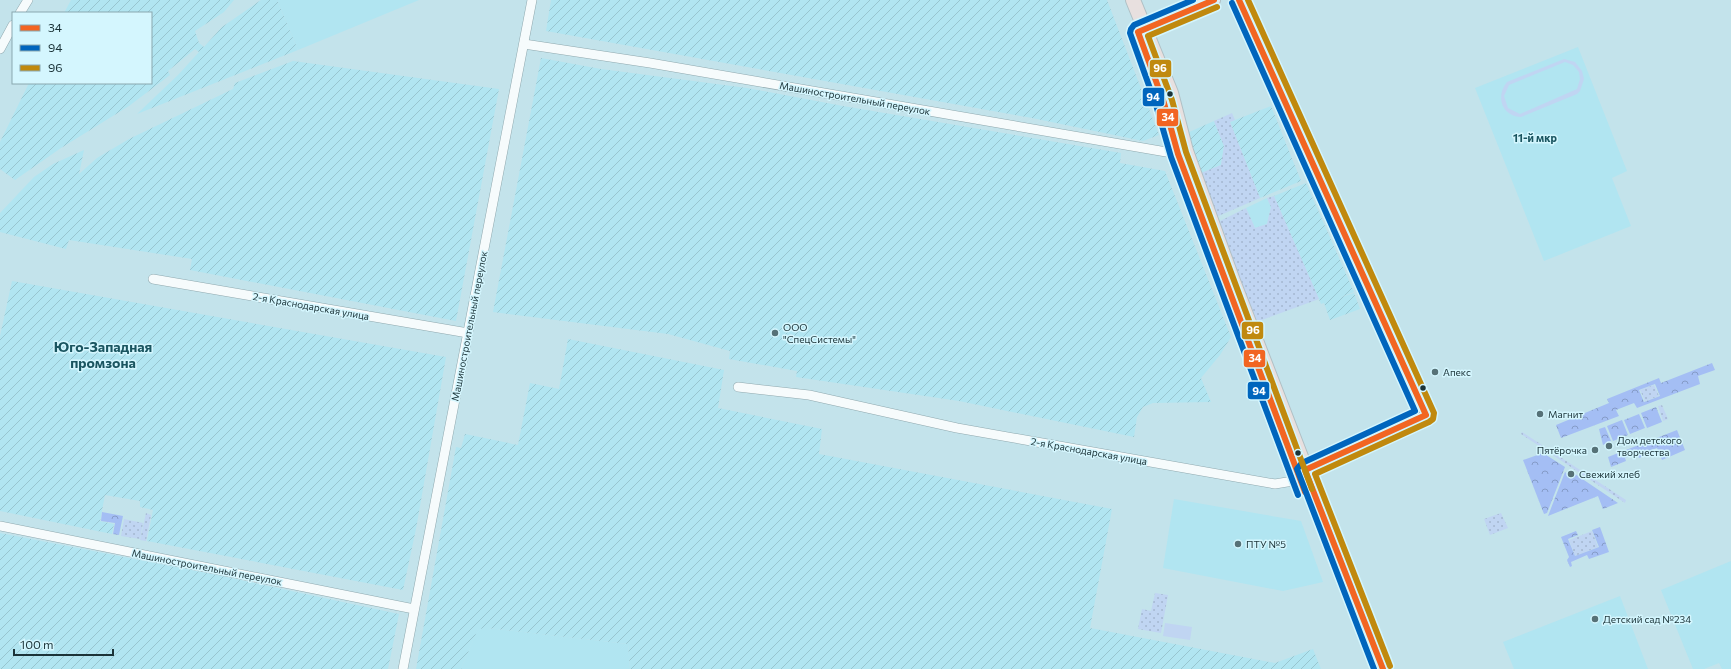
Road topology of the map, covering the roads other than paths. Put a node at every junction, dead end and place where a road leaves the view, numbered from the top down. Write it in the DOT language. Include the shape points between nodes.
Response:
graph roads {
  1 [pos="28,0"];
  2 [pos="532,0"];
  3 [pos="1124,0"];
  4 [pos="1133,0"];
  5 [pos="1214,0"];
  6 [pos="1239,0"];
  7 [pos="21,12"];
  8 [pos="12,27"];
  9 [pos="1142,31"];
  10 [pos="524,44"];
  11 [pos="0,49"];
  12 [pos="1182,152"];
  13 [pos="153,279"];
  14 [pos="468,333"];
  15 [pos="738,386"];
  16 [pos="1302,474"];
  17 [pos="0,526"];
  18 [pos="414,609"];
  19 [pos="403,669"];
  20 [pos="1375,669"];
  21 [pos="1383,669"];
  1 -- 7 [label="street"];
  2 -- 10 [label="street, Машиностроительный переулок"];
  3 -- 9 [label="highway"];
  4 -- 9 [label="highway"];
  5 -- 9 [label="main road"];
  6 -- 16 [label="street, 2-я Краснодарская улица" via="1426,415"];
  8 -- 11 [label="street"];
  9 -- 12 [label="highway" via="1171,93"];
  10 -- 12 [label="street, Машиностроительный переулок"];
  10 -- 14 [label="street, Машиностроительный переулок"];
  12 -- 16 [label="highway"];
  13 -- 14 [label="street, 2-я Краснодарская улица"];
  14 -- 18 [label="street, Машиностроительный переулок"];
  15 -- 16 [label="street, 2-я Краснодарская улица" via="810,395 957,428 1275,484 1287,483"];
  16 -- 20 [label="highway"];
  16 -- 21 [label="highway"];
  17 -- 18 [label="street, Машиностроительный переулок"];
  18 -- 19 [label="street, Машиностроительный переулок"];
}
